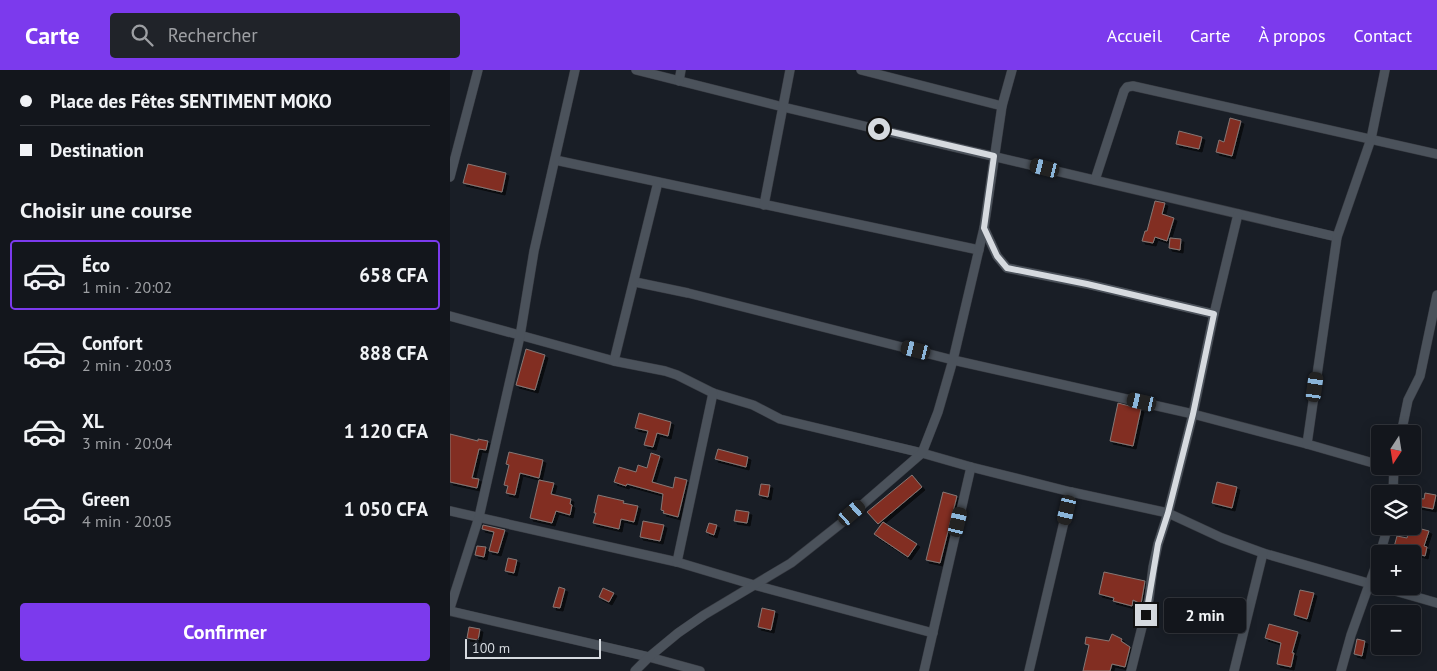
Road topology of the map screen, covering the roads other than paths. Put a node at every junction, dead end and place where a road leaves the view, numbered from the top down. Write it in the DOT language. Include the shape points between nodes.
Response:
graph roads {
  1 [pos="478,70"];
  2 [pos="575,70"];
  3 [pos="636,70"];
  4 [pos="682,70"];
  5 [pos="790,70"];
  6 [pos="861,70"];
  7 [pos="1012,70"];
  8 [pos="1384,70"];
  9 [pos="679,81"];
  10 [pos="1002,106"];
  11 [pos="783,107"];
  12 [pos="1371,138"];
  13 [pos="1437,154"];
  14 [pos="994,156"];
  15 [pos="555,160"];
  16 [pos="450,177"];
  17 [pos="1096,180"];
  18 [pos="658,182"];
  19 [pos="764,205"];
  20 [pos="1238,214"];
  21 [pos="984,228"];
  22 [pos="1337,236"];
  23 [pos="979,250"];
  24 [pos="635,282"];
  25 [pos="1437,295"];
  26 [pos="1214,314"];
  27 [pos="450,316"];
  28 [pos="520,336"];
  29 [pos="953,360"];
  30 [pos="614,361"];
  31 [pos="713,393"];
  32 [pos="1193,414"];
  33 [pos="1403,425"];
  34 [pos="1307,444"];
  35 [pos="922,452"];
  36 [pos="1371,463"];
  37 [pos="971,467"];
  38 [pos="1071,492"];
  39 [pos="450,511"];
  40 [pos="1168,513"];
  41 [pos="479,517"];
  42 [pos="1263,553"];
  43 [pos="677,562"];
  44 [pos="1371,579"];
  45 [pos="1369,584"];
  46 [pos="754,585"];
  47 [pos="1437,603"];
  48 [pos="450,610"];
  49 [pos="933,633"];
  50 [pos="649,657"];
  51 [pos="635,671"];
  52 [pos="700,671"];
  53 [pos="924,671"];
  54 [pos="1028,671"];
  55 [pos="1131,671"];
  56 [pos="1234,671"];
  57 [pos="1341,671"];
  1 -- 16 [label="street"];
  2 -- 15 [label="street"];
  3 -- 9 [label="street"];
  4 -- 9 [label="street"];
  5 -- 11 [label="street"];
  6 -- 10 [label="street"];
  7 -- 10 [label="street"];
  8 -- 12 [label="street"];
  9 -- 11 [label="street"];
  10 -- 14 [label="street"];
  11 -- 14 [label="street"];
  11 -- 19 [label="street"];
  12 -- 13 [label="street"];
  12 -- 17 [label="street" via="1133,86 1124,91"];
  12 -- 22 [label="street"];
  14 -- 17 [label="street"];
  14 -- 21 [label="street"];
  15 -- 18 [label="street"];
  15 -- 28 [label="street" via="534,251"];
  17 -- 20 [label="street"];
  18 -- 19 [label="street"];
  18 -- 24 [label="street"];
  19 -- 23 [label="street"];
  20 -- 22 [label="street"];
  20 -- 26 [label="street"];
  21 -- 23 [label="street"];
  21 -- 26 [label="street" via="997,256 1007,268"];
  22 -- 34 [label="street"];
  23 -- 29 [label="street"];
  24 -- 29 [label="street"];
  24 -- 30 [label="street"];
  25 -- 33 [label="street" via="1421,369 1408,400"];
  26 -- 32 [label="street"];
  27 -- 28 [label="street"];
  28 -- 30 [label="street"];
  28 -- 41 [label="street"];
  29 -- 32 [label="street"];
  29 -- 35 [label="street"];
  30 -- 31 [label="street" via="665,371"];
  31 -- 35 [label="street" via="753,405 780,419"];
  31 -- 43 [label="street"];
  32 -- 34 [label="street"];
  32 -- 40 [label="street"];
  34 -- 36 [label="street"];
  35 -- 37 [label="street"];
  35 -- 46 [label="street" via="791,564"];
  37 -- 38 [label="street"];
  37 -- 49 [label="street"];
  38 -- 40 [label="street"];
  38 -- 54 [label="street"];
  39 -- 41 [label="street"];
  40 -- 42 [label="street"];
  40 -- 55 [label="street" via="1158,544 1146,615"];
  41 -- 43 [label="street"];
  41 -- 48 [label="street"];
  42 -- 45 [label="street"];
  42 -- 56 [label="street"];
  43 -- 46 [label="street"];
  44 -- 45 [label="street"];
  45 -- 47 [label="street"];
  45 -- 57 [label="street"];
  46 -- 49 [label="street"];
  46 -- 50 [label="street" via="704,615"];
  48 -- 50 [label="street"];
  49 -- 53 [label="street"];
  50 -- 51 [label="street"];
  50 -- 52 [label="street"];
}
